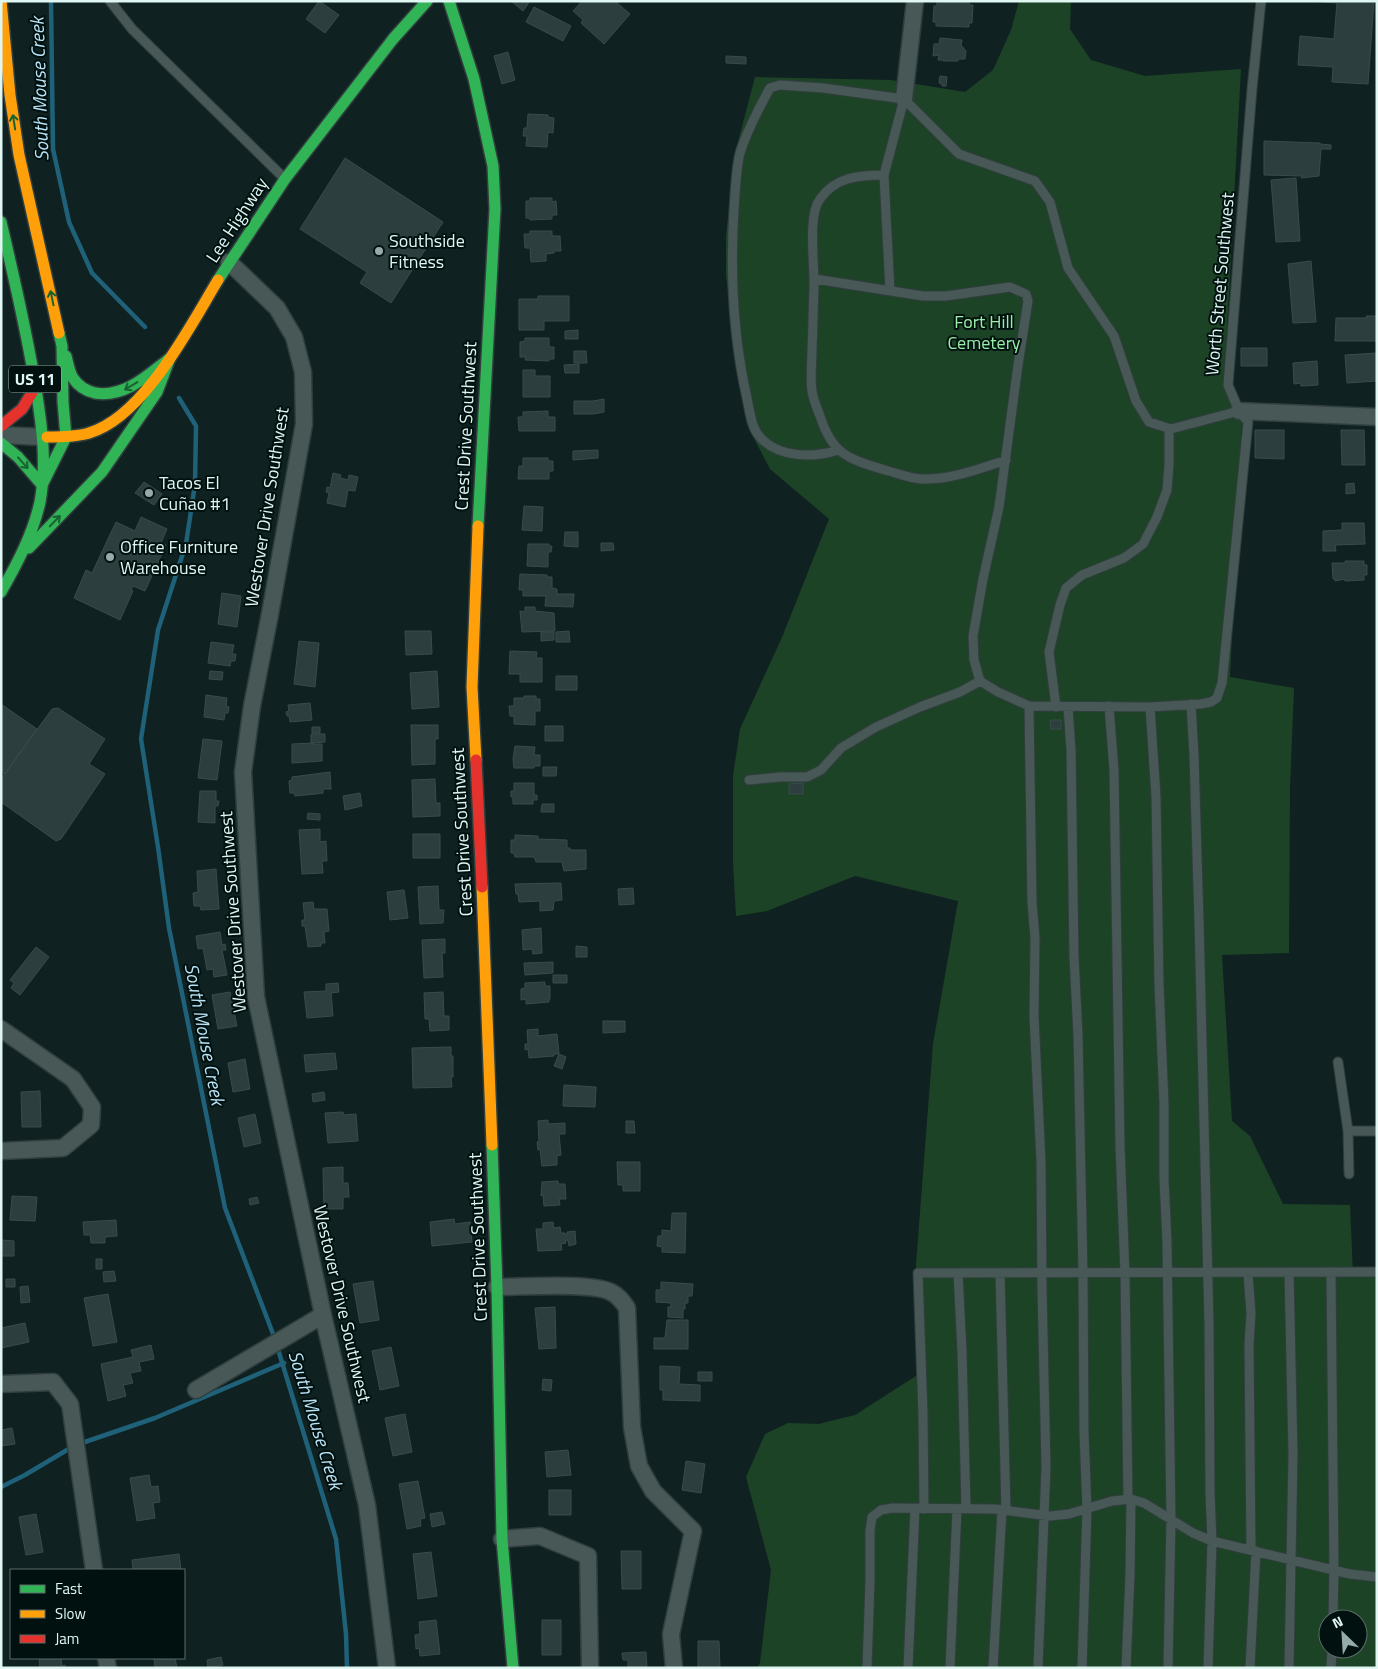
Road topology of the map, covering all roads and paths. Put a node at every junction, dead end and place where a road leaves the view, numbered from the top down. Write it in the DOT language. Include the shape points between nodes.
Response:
graph roads {
  1 [pos="1,1"];
  2 [pos="110,1"];
  3 [pos="427,1"];
  4 [pos="449,1"];
  5 [pos="914,1"];
  6 [pos="1261,1"];
  7 [pos="904,100"];
  8 [pos="884,175"];
  9 [pos="284,178"];
  10 [pos="1,222"];
  11 [pos="229,262"];
  12 [pos="815,279"];
  13 [pos="890,292"];
  14 [pos="62,346"];
  15 [pos="170,358"];
  16 [pos="36,386"];
  17 [pos="1239,411"];
  18 [pos="1377,417"];
  19 [pos="1,426"];
  20 [pos="1169,429"];
  21 [pos="1,435"];
  22 [pos="44,437"];
  23 [pos="66,437"];
  24 [pos="1,443"];
  25 [pos="838,450"];
  26 [pos="1006,460"];
  27 [pos="42,485"];
  28 [pos="21,556"];
  29 [pos="1,592"];
  30 [pos="980,681"];
  31 [pos="1191,704"];
  32 [pos="1029,706"];
  33 [pos="1109,706"];
  34 [pos="1056,707"];
  35 [pos="1068,707"];
  36 [pos="1150,707"];
  37 [pos="749,780"];
  38 [pos="1,1029"];
  39 [pos="1338,1062"];
  40 [pos="1348,1131"];
  41 [pos="1377,1131"];
  42 [pos="1,1151"];
  43 [pos="1349,1174"];
  44 [pos="1042,1272"];
  45 [pos="1167,1272"];
  46 [pos="1208,1272"];
  47 [pos="1289,1272"];
  48 [pos="1331,1272"];
  49 [pos="1377,1272"];
  50 [pos="958,1273"];
  51 [pos="1000,1273"];
  52 [pos="1083,1273"];
  53 [pos="1125,1273"];
  54 [pos="1248,1273"];
  55 [pos="497,1286"];
  56 [pos="322,1315"];
  57 [pos="1,1384"];
  58 [pos="196,1390"];
  59 [pos="1129,1500"];
  60 [pos="920,1508"];
  61 [pos="962,1509"];
  62 [pos="1087,1509"];
  63 [pos="1004,1510"];
  64 [pos="1044,1515"];
  65 [pos="1171,1520"];
  66 [pos="502,1539"];
  67 [pos="1212,1541"];
  68 [pos="1254,1551"];
  69 [pos="1291,1560"];
  70 [pos="94,1569"];
  71 [pos="1334,1570"];
  72 [pos="1377,1577"];
  73 [pos="1333,1609"];
  74 [pos="387,1668"];
  75 [pos="513,1668"];
  76 [pos="590,1668"];
  77 [pos="674,1668"];
  78 [pos="867,1668"];
  79 [pos="908,1668"];
  80 [pos="950,1668"];
  81 [pos="993,1668"];
  82 [pos="1038,1668"];
  83 [pos="1082,1668"];
  84 [pos="1126,1668"];
  85 [pos="1168,1668"];
  86 [pos="1208,1668"];
  87 [pos="1250,1668"];
  88 [pos="1289,1668"];
  14 -- 1 [label="main road, US 11, one-way" via="15,156"];
  2 -- 9 [label="lane" via="132,29"];
  3 -- 9 [label="main road, Lee Highway" via="393,39"];
  4 -- 55 [label="main road, Crest Drive Southwest" via="474,79 493,166 495,209 472,687 485,936"];
  5 -- 7 [label="street"];
  6 -- 17 [label="lane, Worth Street Southwest" via="1228,385"];
  7 -- 8 [label="lane"];
  7 -- 20 [label="lane" via="959,154 1035,181 1050,202 1068,268 1114,336 1136,401 1149,422"];
  7 -- 25 [label="lane" via="823,88 780,85 770,88 740,154 732,253 733,294 739,360 754,428 772,448 795,454 827,454"];
  8 -- 12 [label="lane" via="866,175 838,182 818,201 813,227"];
  8 -- 13 [label="lane"];
  9 -- 11 [label="main road, Lee Highway"];
  10 -- 16 [label="main road, US 11"];
  11 -- 15 [label="main road, Lee Highway"];
  11 -- 56 [label="street, Westover Drive Southwest" via="277,308 294,337 303,372 304,424 252,706 243,772 256,997"];
  12 -- 13 [label="lane"];
  12 -- 25 [label="lane" via="812,392 824,429"];
  13 -- 26 [label="lane" via="946,296 1010,287 1026,294 1028,301"];
  15 -- 14 [label="main road, one-way" via="130,388 102,395 86,390 74,379"];
  14 -- 23 [label="main road, US 11"];
  15 -- 23 [label="main road, Lee Highway" via="120,418 90,433"];
  28 -- 15 [label="main road, one-way" via="102,472 157,392"];
  16 -- 19 [label="main road" via="28,402"];
  16 -- 22 [label="main road, US 11"];
  17 -- 18 [label="street"];
  17 -- 20 [label="lane"];
  17 -- 31 [label="lane, Worth Street Southwest" via="1248,422 1222,683 1217,698 1211,702"];
  20 -- 34 [label="lane" via="1167,490 1143,544 1124,558 1082,574 1066,588 1049,652"];
  21 -- 22 [label="street"];
  22 -- 23 [label="main road, Lee Highway"];
  22 -- 27 [label="main road, US 11"];
  23 -- 27 [label="main road, US 11"];
  24 -- 27 [label="main road, one-way"];
  25 -- 26 [label="lane" via="870,466 921,479 949,476"];
  26 -- 30 [label="lane" via="973,636 974,660"];
  27 -- 28 [label="main road, US 11" via="36,517"];
  28 -- 29 [label="main road, US 11"];
  30 -- 32 [label="lane"];
  30 -- 37 [label="lane" via="876,727 842,748 821,770 807,777"];
  31 -- 36 [label="lane"];
  31 -- 46 [label="lane"];
  32 -- 34 [label="lane"];
  32 -- 44 [label="lane"];
  33 -- 35 [label="lane"];
  33 -- 36 [label="lane"];
  33 -- 53 [label="lane" via="1114,770"];
  34 -- 35 [label="lane"];
  35 -- 52 [label="lane"];
  36 -- 45 [label="lane" via="1156,796"];
  38 -- 42 [label="street" via="73,1080 92,1107 91,1125 64,1148"];
  39 -- 40 [label="lane"];
  40 -- 41 [label="lane"];
  40 -- 43 [label="lane"];
  44 -- 51 [label="lane"];
  44 -- 52 [label="lane"];
  44 -- 64 [label="lane"];
  45 -- 46 [label="lane"];
  45 -- 53 [label="lane"];
  45 -- 65 [label="lane"];
  46 -- 54 [label="lane"];
  46 -- 67 [label="lane"];
  47 -- 48 [label="lane"];
  47 -- 54 [label="lane"];
  47 -- 69 [label="lane" via="1293,1454"];
  48 -- 49 [label="lane"];
  48 -- 71 [label="lane"];
  50 -- 51 [label="lane"];
  50 -- 60 [label="lane" via="918,1273 923,1414"];
  50 -- 61 [label="lane" via="962,1352"];
  51 -- 63 [label="lane"];
  52 -- 53 [label="lane"];
  52 -- 62 [label="lane"];
  53 -- 59 [label="lane"];
  54 -- 68 [label="lane"];
  55 -- 66 [label="main road, Crest Drive Southwest"];
  55 -- 77 [label="street" via="609,1290 620,1297 627,1308 632,1427 639,1466 653,1490 693,1531 671,1634"];
  56 -- 58 [label="street"];
  56 -- 74 [label="street, Westover Drive Southwest" via="367,1504"];
  57 -- 70 [label="street" via="53,1382 70,1404"];
  59 -- 62 [label="lane" via="1112,1501"];
  59 -- 65 [label="lane" via="1144,1504"];
  59 -- 84 [label="lane"];
  60 -- 61 [label="lane"];
  60 -- 78 [label="lane" via="881,1510 872,1517"];
  60 -- 79 [label="lane"];
  61 -- 63 [label="lane"];
  61 -- 80 [label="lane"];
  62 -- 64 [label="lane"];
  62 -- 83 [label="lane"];
  63 -- 64 [label="lane"];
  63 -- 81 [label="lane"];
  64 -- 82 [label="lane"];
  65 -- 67 [label="lane"];
  65 -- 85 [label="lane"];
  66 -- 75 [label="main road, Crest Drive Southwest"];
  66 -- 76 [label="street" via="540,1536 588,1556"];
  67 -- 68 [label="lane"];
  67 -- 86 [label="lane"];
  68 -- 69 [label="lane"];
  68 -- 87 [label="lane"];
  69 -- 71 [label="lane"];
  69 -- 88 [label="lane"];
  71 -- 72 [label="lane"];
  71 -- 73 [label="lane"];
}
